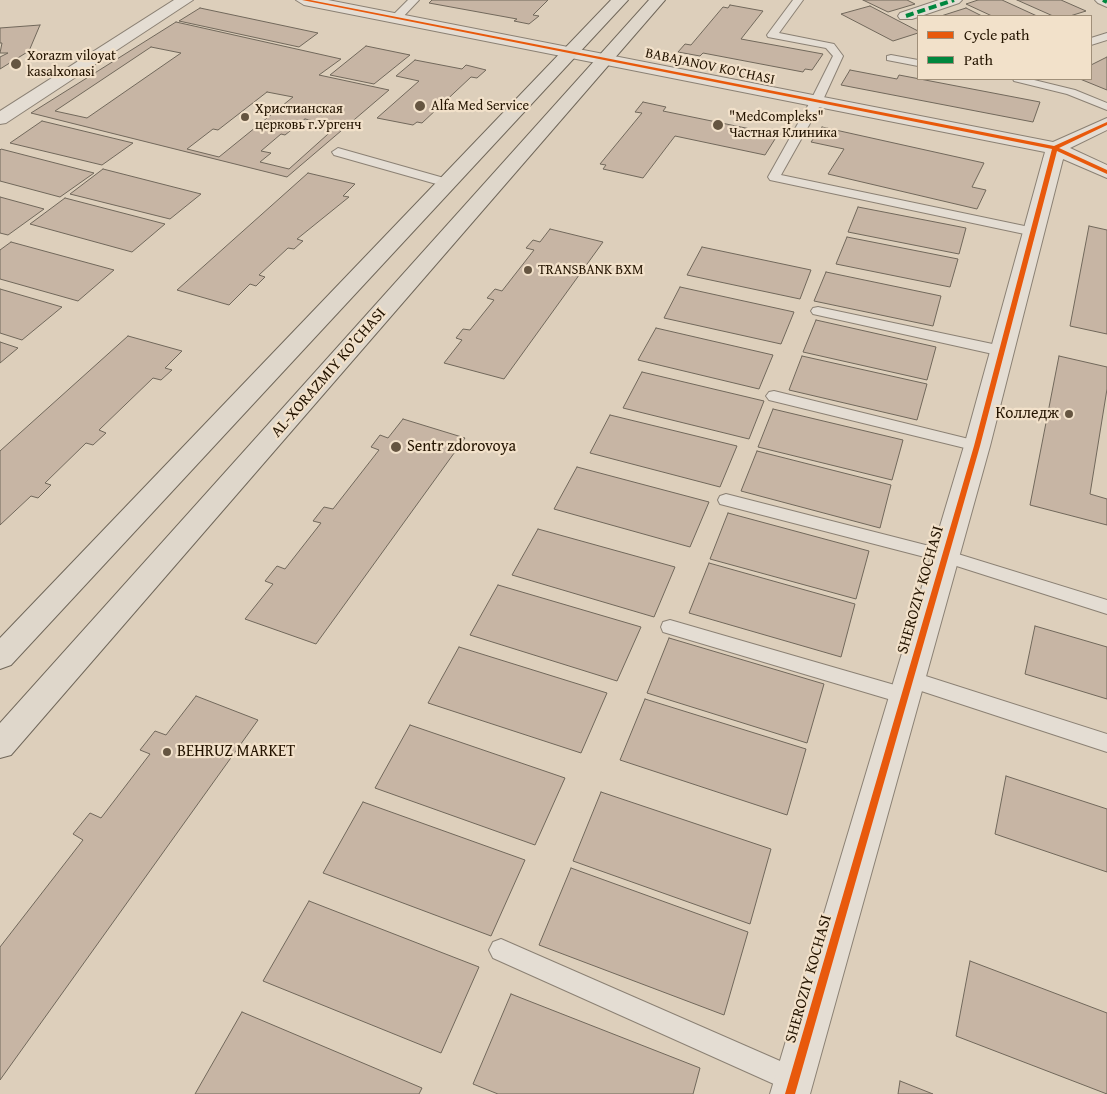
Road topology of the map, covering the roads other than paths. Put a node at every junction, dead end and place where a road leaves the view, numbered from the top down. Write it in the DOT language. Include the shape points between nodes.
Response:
graph roads {
  1 [pos="185,0"];
  2 [pos="304,0"];
  3 [pos="414,0"];
  4 [pos="620,0"];
  5 [pos="657,0"];
  6 [pos="798,0"];
  7 [pos="954,0"];
  8 [pos="1103,0"];
  9 [pos="1107,2"];
  10 [pos="906,16"];
  11 [pos="396,18"];
  12 [pos="1107,36"];
  13 [pos="1092,42"];
  14 [pos="570,51"];
  15 [pos="606,58"];
  16 [pos="891,58"];
  17 [pos="917,63"];
  18 [pos="1022,80"];
  19 [pos="816,102"];
  20 [pos="1107,107"];
  21 [pos="0,119"];
  22 [pos="1107,123"];
  23 [pos="338,152"];
  24 [pos="1054,153"];
  25 [pos="1107,172"];
  26 [pos="447,183"];
  27 [pos="1034,232"];
  28 [pos="818,311"];
  29 [pos="1002,352"];
  30 [pos="774,396"];
  31 [pos="977,446"];
  32 [pos="726,500"];
  33 [pos="945,556"];
  34 [pos="1107,607"];
  35 [pos="670,627"];
  36 [pos="0,657"];
  37 [pos="907,688"];
  38 [pos="1107,743"];
  39 [pos="0,745"];
  40 [pos="500,950"];
  41 [pos="792,1087"];
  1 -- 21 [label="street"];
  2 -- 11 [label="street, BABAJANOV KO'CHASI"];
  3 -- 11 [label="lane"];
  4 -- 14 [label="main road"];
  5 -- 15 [label="main road, AL-XORAZMIY KO’CHASI"];
  6 -- 19 [label="lane" via="772,35 830,46 838,56"];
  7 -- 10 [label="street"];
  8 -- 9 [label="street"];
  11 -- 14 [label="street, BABAJANOV KO'CHASI"];
  12 -- 13 [label="lane"];
  14 -- 15 [label="street, BABAJANOV KO'CHASI"];
  14 -- 26 [label="main road"];
  15 -- 19 [label="street, BABAJANOV KO'CHASI"];
  15 -- 39 [label="main road, AL-XORAZMIY KO’CHASI"];
  16 -- 17 [label="lane"];
  18 -- 20 [label="lane" via="1072,92"];
  19 -- 24 [label="street, BABAJANOV KO'CHASI"];
  19 -- 27 [label="lane" via="774,176"];
  22 -- 24 [label="street"];
  23 -- 26 [label="lane"];
  24 -- 25 [label="street, BABAJANOV KO'CHASI"];
  24 -- 27 [label="street, SHEROZIY KOCHASI"];
  26 -- 36 [label="main road"];
  27 -- 29 [label="street, SHEROZIY KOCHASI"];
  28 -- 29 [label="lane"];
  29 -- 31 [label="street, SHEROZIY KOCHASI"];
  30 -- 31 [label="lane"];
  31 -- 33 [label="street, SHEROZIY KOCHASI"];
  32 -- 33 [label="lane"];
  33 -- 34 [label="lane"];
  33 -- 37 [label="street, SHEROZIY KOCHASI"];
  35 -- 37 [label="lane"];
  37 -- 38 [label="lane"];
  37 -- 41 [label="street, SHEROZIY KOCHASI"];
  40 -- 41 [label="lane"];
}
